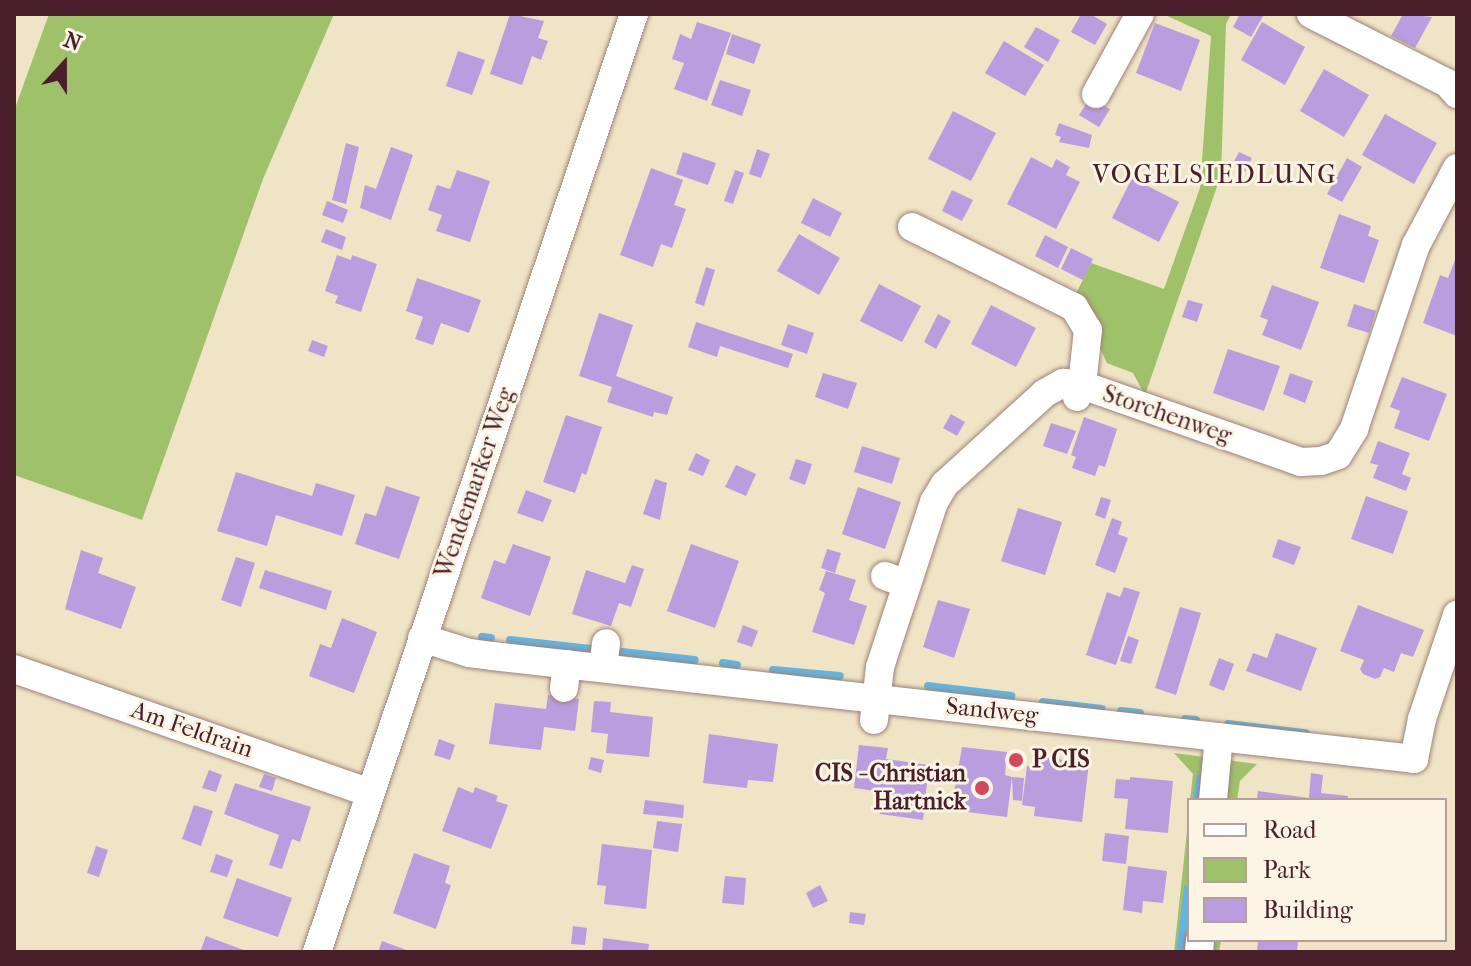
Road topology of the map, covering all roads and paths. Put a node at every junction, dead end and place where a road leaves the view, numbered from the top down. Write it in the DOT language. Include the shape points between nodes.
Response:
graph roads {
  1 [pos="634,14"];
  2 [pos="1140,14"];
  3 [pos="1311,14"];
  4 [pos="1096,94"];
  5 [pos="1457,94"];
  6 [pos="1457,168"];
  7 [pos="912,227"];
  8 [pos="1080,391"];
  9 [pos="1457,615"];
  10 [pos="422,638"];
  11 [pos="14,669"];
  12 [pos="864,708"];
  13 [pos="1211,729"];
  14 [pos="370,793"];
  15 [pos="1213,798"];
  16 [pos="317,952"];
  1 -- 10 [label="street, Wendemarker Weg"];
  2 -- 4 [label="street"];
  3 -- 5 [label="street" via="1447,83"];
  6 -- 8 [label="street, Storchenweg" via="1414,248 1352,408 1350,452 1299,467"];
  7 -- 8 [label="street" via="1048,288 1074,307 1088,330"];
  8 -- 12 [label="street, Storchenweg" via="1063,383 1045,393 945,484 892,592 880,667"];
  9 -- 13 [label="street, Sandweg" via="1414,759 1378,746 1329,761"];
  10 -- 12 [label="street, Sandweg" via="565,676 600,668 710,669 758,686"];
  10 -- 14 [label="street, Wendemarker Weg"];
  11 -- 14 [label="street, Am Feldrain"];
  12 -- 13 [label="street, Sandweg" via="1159,720"];
  13 -- 15 [label="street"];
  14 -- 16 [label="street, Wendemarker Weg"];
}
